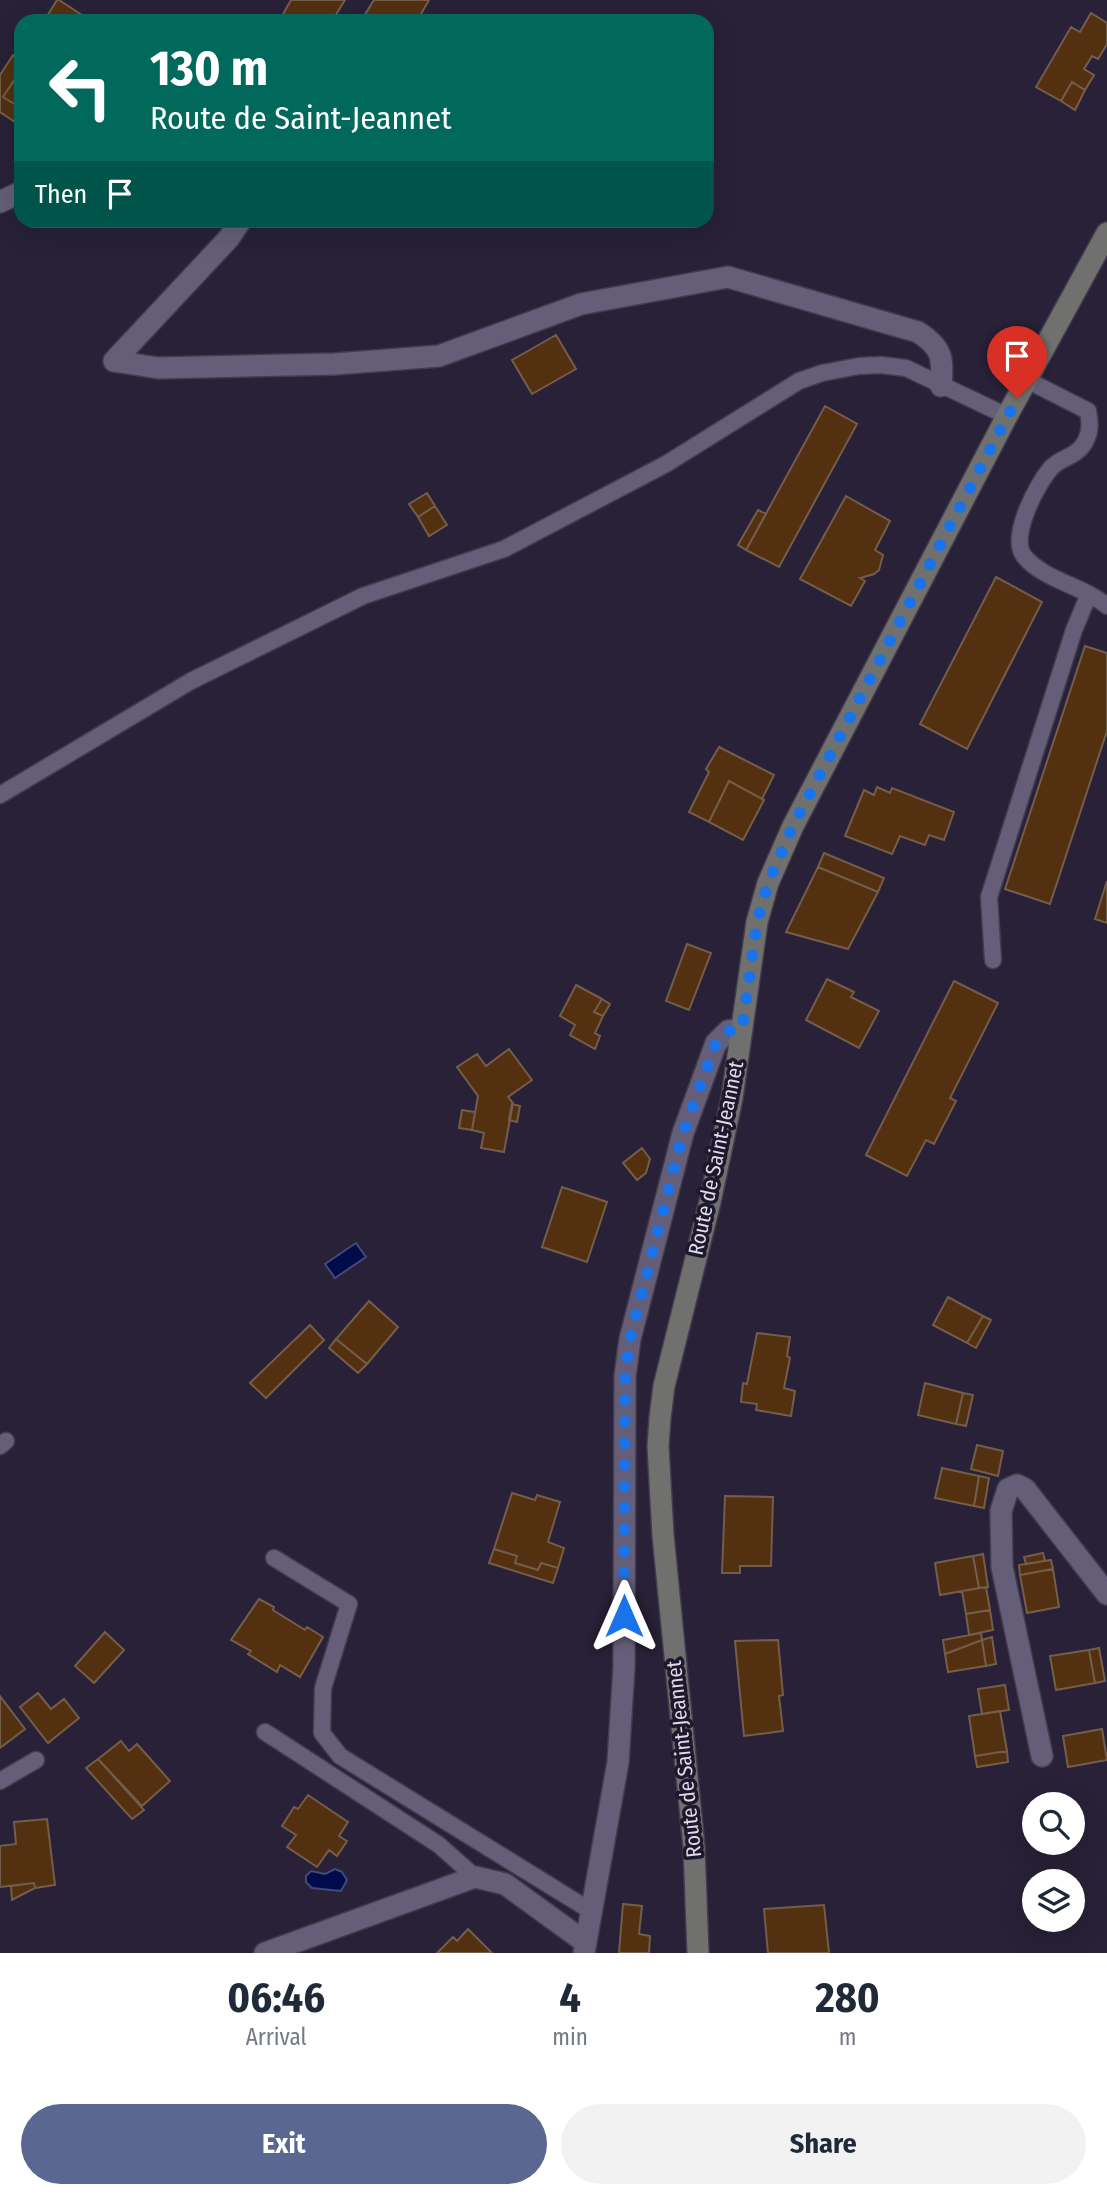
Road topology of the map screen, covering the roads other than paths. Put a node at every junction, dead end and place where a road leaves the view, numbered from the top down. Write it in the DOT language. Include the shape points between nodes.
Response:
graph roads {
  1 [pos="236,228"];
  2 [pos="1107,233"];
  3 [pos="1027,380"];
  4 [pos="941,386"];
  5 [pos="1007,416"];
  6 [pos="1088,594"];
  7 [pos="1107,606"];
  8 [pos="0,794"];
  9 [pos="993,960"];
  10 [pos="742,1029"];
  11 [pos="274,1558"];
  12 [pos="1107,1594"];
  13 [pos="265,1732"];
  14 [pos="1042,1756"];
  15 [pos="36,1760"];
  16 [pos="0,1780"];
  17 [pos="475,1877"];
  18 [pos="591,1912"];
  19 [pos="585,1947"];
  20 [pos="265,1953"];
  21 [pos="698,1953"];
  1 -- 4 [label="street" via="114,361 172,367 335,364 439,356 581,304 729,277 918,332 933,342 941,355"];
  2 -- 3 [label="main road, Route de Saint-Jeannet"];
  3 -- 5 [label="main road, Route de Saint-Jeannet"];
  3 -- 6 [label="lane" via="1088,411 1090,429 1084,445 1053,466 1034,495 1018,538 1023,556"];
  4 -- 5 [label="lane"];
  4 -- 8 [label="lane" via="906,368 881,365 846,368 799,381 666,464 504,549 363,596 191,681"];
  5 -- 10 [label="main road, Route de Saint-Jeannet" via="774,869 755,932"];
  6 -- 7 [label="lane"];
  6 -- 9 [label="lane" via="989,897"];
  10 -- 18 [label="street" via="728,1031 712,1050 683,1133 630,1339 625,1376 624,1667 618,1762"];
  10 -- 21 [label="main road, Route de Saint-Jeannet" via="710,1202 664,1386 658,1446 694,1847"];
  11 -- 18 [label="lane" via="349,1604 323,1688 322,1734 340,1756"];
  12 -- 14 [label="street" via="1025,1489 1017,1485 1008,1489 1001,1511 1002,1567"];
  13 -- 17 [label="lane" via="439,1845"];
  15 -- 16 [label="lane"];
  17 -- 19 [label="street" via="505,1884"];
  17 -- 20 [label="street"];
  18 -- 19 [label="street"];
}
